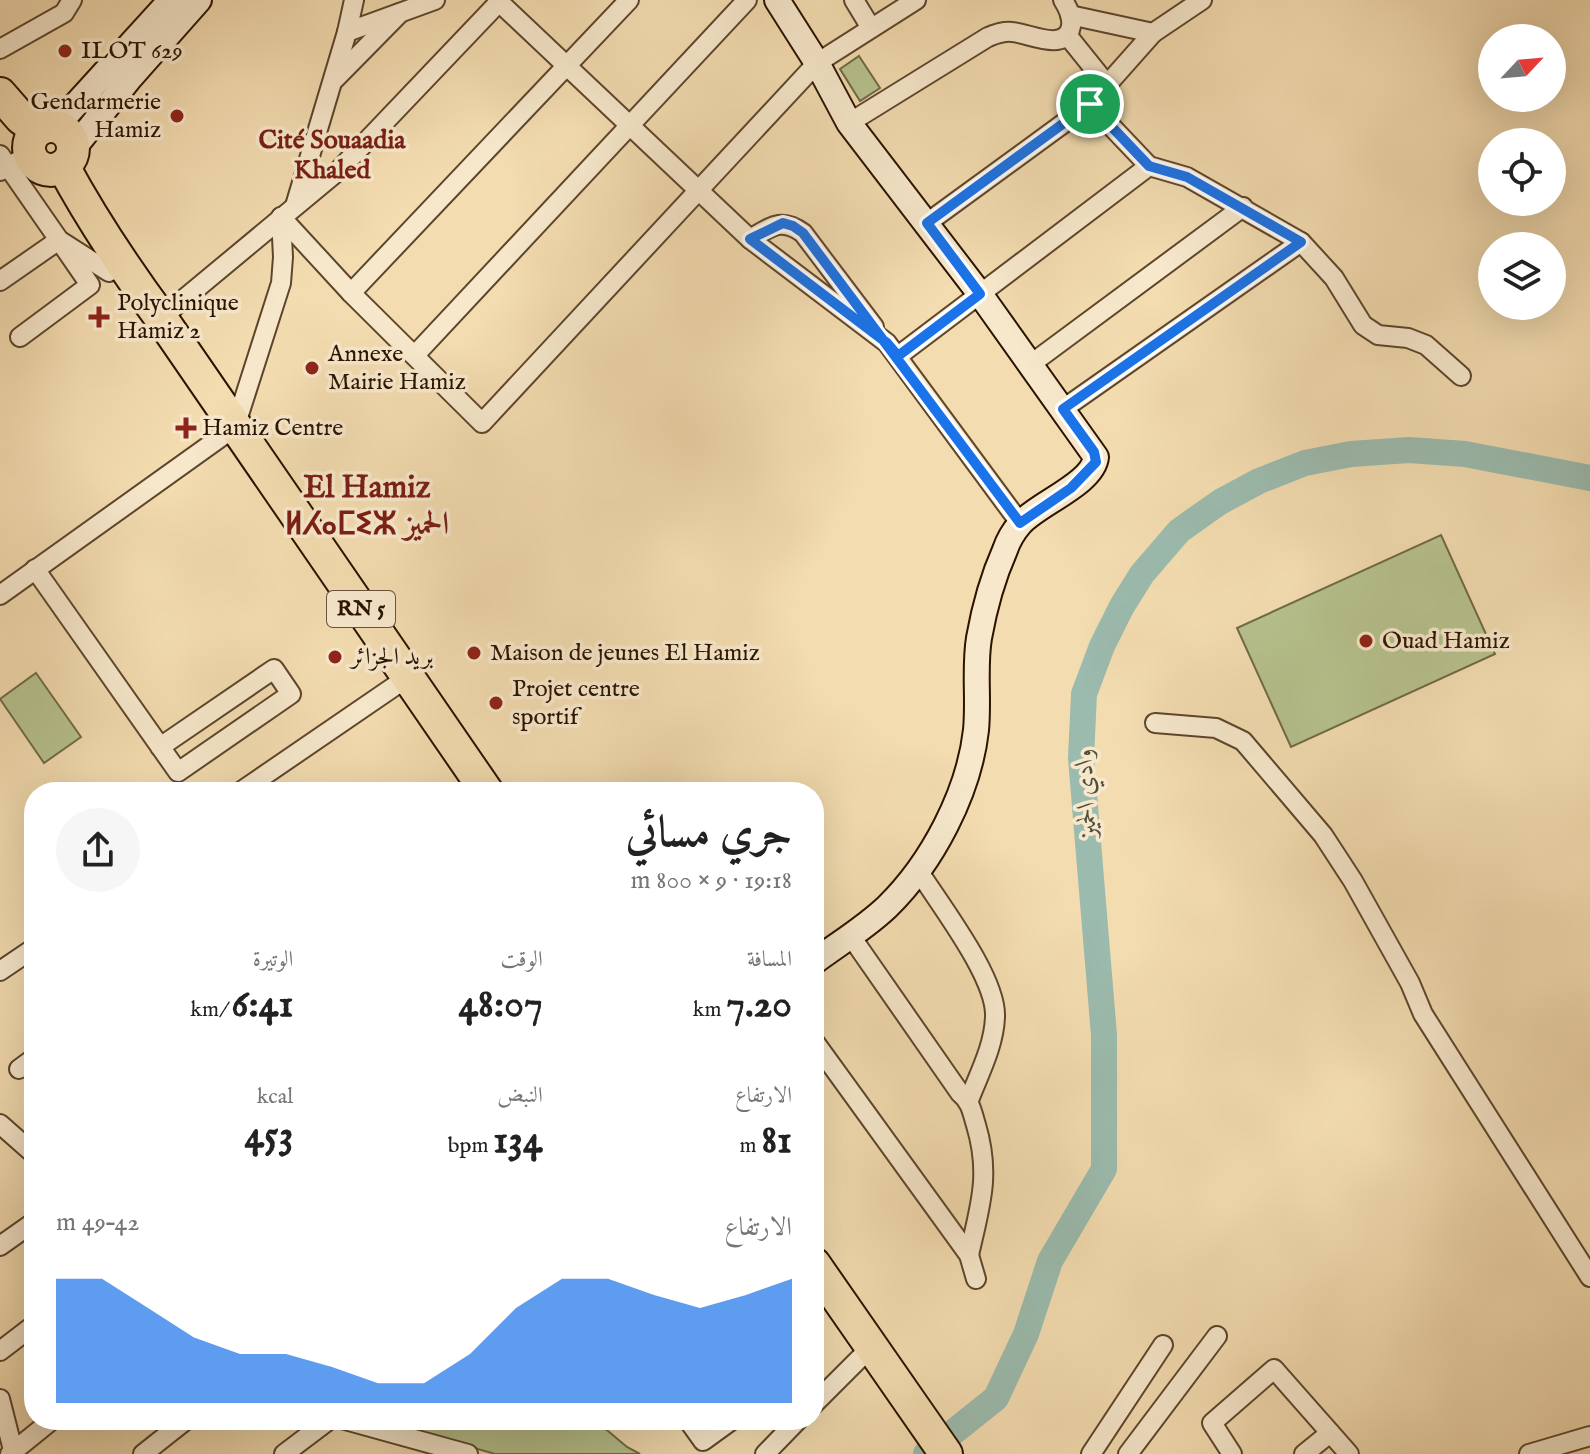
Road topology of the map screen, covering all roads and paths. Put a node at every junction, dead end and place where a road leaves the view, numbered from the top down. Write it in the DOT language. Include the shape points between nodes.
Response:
graph roads {
  1 [pos="72,0"];
  2 [pos="171,0"];
  3 [pos="199,0"];
  4 [pos="354,0"];
  5 [pos="435,0"];
  6 [pos="629,0"];
  7 [pos="747,0"];
  8 [pos="777,0"];
  9 [pos="854,0"];
  10 [pos="916,0"];
  11 [pos="1202,0"];
  12 [pos="499,1"];
  13 [pos="1067,7"];
  14 [pos="400,13"];
  15 [pos="871,28"];
  16 [pos="347,32"];
  17 [pos="1153,33"];
  18 [pos="1067,35"];
  19 [pos="0,49"];
  20 [pos="817,63"];
  21 [pos="568,66"];
  22 [pos="333,81"];
  23 [pos="1108,86"];
  24 [pos="1090,104"];
  25 [pos="849,123"];
  26 [pos="632,126"];
  27 [pos="35,144"];
  28 [pos="1149,166"];
  29 [pos="699,189"];
  30 [pos="1243,207"];
  31 [pos="288,211"];
  32 [pos="927,223"];
  33 [pos="750,239"];
  34 [pos="59,240"];
  35 [pos="1301,242"];
  36 [pos="109,272"];
  37 [pos="0,281"];
  38 [pos="351,293"];
  39 [pos="980,294"];
  40 [pos="161,318"];
  41 [pos="20,337"];
  42 [pos="892,350"];
  43 [pos="415,355"];
  44 [pos="1031,364"];
  45 [pos="1461,376"];
  46 [pos="1063,409"];
  47 [pos="229,431"];
  48 [pos="1020,523"];
  49 [pos="35,569"];
  50 [pos="0,595"];
  51 [pos="402,681"];
  52 [pos="1155,723"];
  53 [pos="160,747"];
  54 [pos="267,782"];
  55 [pos="460,782"];
  56 [pos="479,782"];
  57 [pos="918,870"];
  58 [pos="850,935"];
  59 [pos="824,954"];
  60 [pos="24,955"];
  61 [pos="0,971"];
  62 [pos="824,1055"];
  63 [pos="969,1100"];
  64 [pos="0,1124"];
  65 [pos="24,1145"];
  66 [pos="24,1229"];
  67 [pos="0,1246"];
  68 [pos="969,1255"];
  69 [pos="1590,1277"];
  70 [pos="976,1279"];
  71 [pos="824,1281"];
  72 [pos="824,1305"];
  73 [pos="24,1333"];
  74 [pos="1217,1336"];
  75 [pos="1163,1345"];
  76 [pos="0,1351"];
  77 [pos="865,1352"];
  78 [pos="883,1379"];
  79 [pos="824,1394"];
  80 [pos="0,1399"];
  81 [pos="1113,1420"];
  82 [pos="40,1430"];
  83 [pos="173,1430"];
  84 [pos="316,1430"];
  85 [pos="372,1430"];
  86 [pos="695,1430"];
  87 [pos="718,1430"];
  88 [pos="788,1430"];
  89 [pos="1330,1433"];
  90 [pos="1590,1436"];
  91 [pos="1140,1437"];
  92 [pos="426,1450"];
  93 [pos="1553,1451"];
  94 [pos="12,1453"];
  95 [pos="143,1454"];
  96 [pos="284,1454"];
  97 [pos="468,1454"];
  98 [pos="765,1454"];
  99 [pos="926,1454"];
  100 [pos="946,1454"];
  101 [pos="1091,1454"];
  102 [pos="1128,1454"];
  103 [pos="1232,1454"];
  104 [pos="1304,1454"];
  105 [pos="1349,1454"];
  106 [pos="1529,1454"];
  1 -- 19 [label="street" via="64,13"];
  2 -- 27 [label="street"];
  3 -- 27 [label="street"];
  4 -- 16 [label="street"];
  5 -- 14 [label="street"];
  6 -- 21 [label="street"];
  7 -- 26 [label="street"];
  8 -- 20 [label="street"];
  9 -- 15 [label="street"];
  10 -- 15 [label="street"];
  11 -- 17 [label="street"];
  12 -- 21 [label="street"];
  12 -- 31 [label="street" via="338,171"];
  13 -- 17 [label="street"];
  13 -- 18 [label="street" via="1072,22"];
  14 -- 16 [label="street"];
  14 -- 22 [label="street"];
  15 -- 20 [label="street"];
  16 -- 22 [label="street"];
  17 -- 23 [label="street"];
  18 -- 23 [label="street"];
  18 -- 25 [label="street" via="1055,40 1000,32"];
  20 -- 25 [label="street"];
  20 -- 29 [label="street"];
  21 -- 26 [label="street"];
  21 -- 38 [label="street"];
  22 -- 31 [label="street"];
  23 -- 24 [label="street"];
  24 -- 28 [label="street"];
  24 -- 32 [label="street"];
  25 -- 32 [label="street"];
  26 -- 29 [label="street"];
  26 -- 43 [label="street"];
  27 -- 34 [label="street"];
  27 -- 36 [label="highway, RN 5"];
  27 -- 40 [label="highway, RN 5"];
  28 -- 30 [label="street" via="1187,177"];
  28 -- 39 [label="street"];
  29 -- 33 [label="street"];
  29 -- 43 [label="street" via="482,423"];
  30 -- 35 [label="street"];
  30 -- 44 [label="street"];
  31 -- 38 [label="street"];
  31 -- 40 [label="street"];
  31 -- 47 [label="street" via="281,283"];
  32 -- 39 [label="street"];
  33 -- 42 [label="street"];
  33 -- 42 [label="street" via="783,223 803,233"];
  34 -- 36 [label="street"];
  34 -- 37 [label="street"];
  34 -- 41 [label="street" via="90,285"];
  35 -- 45 [label="street" via="1334,278 1363,325 1378,335 1426,345"];
  35 -- 46 [label="street"];
  36 -- 47 [label="highway, RN 5"];
  38 -- 43 [label="street"];
  39 -- 42 [label="street"];
  39 -- 44 [label="street"];
  40 -- 47 [label="highway, RN 5"];
  42 -- 48 [label="street"];
  44 -- 46 [label="street"];
  46 -- 48 [label="street" via="1096,462 1071,488"];
  47 -- 49 [label="street"];
  47 -- 51 [label="highway, RN 5"];
  48 -- 57 [label="street" via="1003,553 979,639 976,733 969,764 945,825"];
  49 -- 50 [label="street"];
  49 -- 53 [label="street"];
  51 -- 54 [label="street"];
  51 -- 55 [label="highway, RN 5"];
  51 -- 56 [label="highway, RN 5"];
  52 -- 69 [label="street" via="1216,728 1243,741 1323,835 1431,1026"];
  53 -- 53 [label="street" via="274,669 291,694 178,772"];
  57 -- 58 [label="street" via="886,908"];
  57 -- 63 [label="street" via="987,980 995,1016 990,1046"];
  58 -- 59 [label="street"];
  58 -- 63 [label="street"];
  60 -- 61 [label="street"];
  62 -- 68 [label="street"];
  63 -- 68 [label="street" via="982,1144 985,1183"];
  64 -- 65 [label="street"];
  66 -- 67 [label="street"];
  68 -- 70 [label="street"];
  71 -- 77 [label="highway"];
  72 -- 77 [label="highway"];
  73 -- 76 [label="street"];
  74 -- 91 [label="street"];
  75 -- 81 [label="street"];
  77 -- 78 [label="highway"];
  77 -- 79 [label="street"];
  78 -- 99 [label="highway"];
  78 -- 100 [label="highway"];
  80 -- 94 [label="street"];
  81 -- 91 [label="street"];
  81 -- 101 [label="street"];
  82 -- 94 [label="street"];
  83 -- 95 [label="street"];
  84 -- 96 [label="street"];
  85 -- 92 [label="street"];
  86 -- 87 [label="street" via="703,1441"];
  88 -- 98 [label="street"];
  89 -- 103 [label="street" via="1274,1369 1212,1423"];
  89 -- 104 [label="street"];
  89 -- 105 [label="street"];
  90 -- 93 [label="street"];
  91 -- 102 [label="street"];
  92 -- 97 [label="street"];
  93 -- 106 [label="street"];
}
